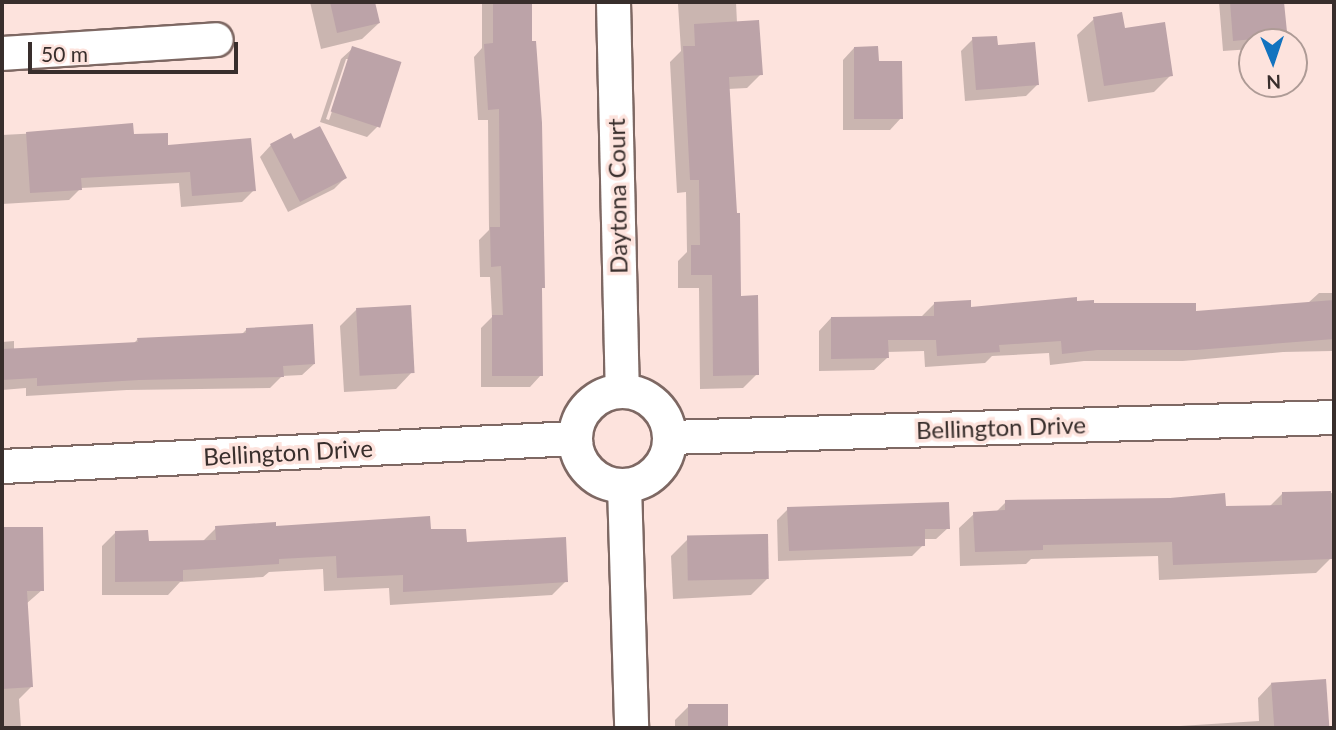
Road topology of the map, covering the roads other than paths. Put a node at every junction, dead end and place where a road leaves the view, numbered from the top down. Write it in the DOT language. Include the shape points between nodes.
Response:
graph roads {
  1 [pos="613,2"];
  2 [pos="216,39"];
  3 [pos="2,53"];
  4 [pos="622,391"];
  5 [pos="1334,417"];
  6 [pos="668,437"];
  7 [pos="575,438"];
  8 [pos="2,466"];
  9 [pos="624,485"];
  10 [pos="631,728"];
  1 -- 4 [label="street, Daytona Court"];
  2 -- 3 [label="street"];
  4 -- 6 [label="street" via="651,401 661,412"];
  4 -- 7 [label="street" via="593,401 582,412"];
  5 -- 6 [label="street, Bellington Drive"];
  6 -- 9 [label="street" via="665,457 656,470 644,480"];
  7 -- 8 [label="street, Bellington Drive"];
  7 -- 9 [label="street" via="578,457 587,470 599,480"];
  9 -- 10 [label="street"];
}
